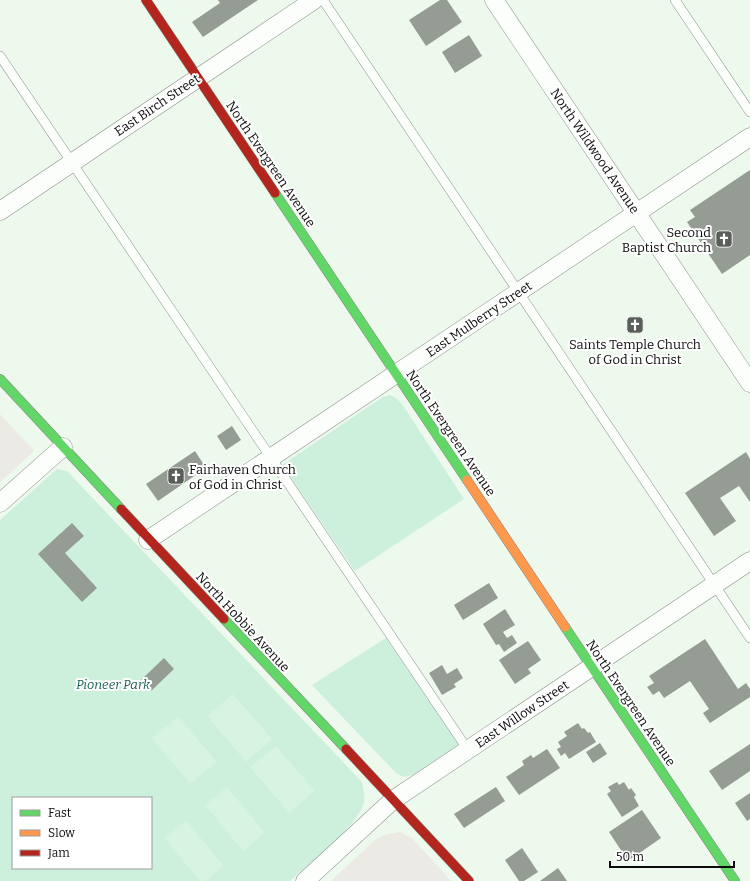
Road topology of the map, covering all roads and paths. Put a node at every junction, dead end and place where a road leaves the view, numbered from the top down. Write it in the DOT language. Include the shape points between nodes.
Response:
graph roads {
  1 [pos="146,0"];
  2 [pos="314,0"];
  3 [pos="323,0"];
  4 [pos="494,0"];
  5 [pos="675,0"];
  6 [pos="0,56"];
  7 [pos="198,78"];
  8 [pos="750,112"];
  9 [pos="750,137"];
  10 [pos="72,162"];
  11 [pos="0,211"];
  12 [pos="636,213"];
  13 [pos="519,292"];
  14 [pos="396,374"];
  15 [pos="0,379"];
  16 [pos="750,383"];
  17 [pos="63,447"];
  18 [pos="271,458"];
  19 [pos="0,503"];
  20 [pos="148,540"];
  21 [pos="750,561"];
  22 [pos="714,585"];
  23 [pos="750,638"];
  24 [pos="592,667"];
  25 [pos="468,750"];
  26 [pos="393,800"];
  27 [pos="305,881"];
  28 [pos="469,881"];
  29 [pos="735,881"];
  1 -- 7 [label="street, North Evergreen Avenue"];
  2 -- 7 [label="street, East Birch Street"];
  3 -- 13 [label="lane"];
  4 -- 12 [label="street, North Wildwood Avenue"];
  5 -- 8 [label="lane"];
  6 -- 10 [label="lane"];
  7 -- 10 [label="street, East Birch Street"];
  7 -- 14 [label="street, North Evergreen Avenue"];
  9 -- 12 [label="street, East Mulberry Street"];
  10 -- 11 [label="street, East Birch Street"];
  10 -- 18 [label="lane"];
  12 -- 13 [label="street, East Mulberry Street"];
  12 -- 16 [label="street, North Wildwood Avenue"];
  13 -- 14 [label="street, East Mulberry Street"];
  13 -- 22 [label="lane"];
  14 -- 18 [label="street, East Mulberry Street"];
  14 -- 24 [label="street, North Evergreen Avenue"];
  15 -- 17 [label="street, North Hobbie Avenue"];
  17 -- 19 [label="street"];
  17 -- 20 [label="street, North Hobbie Avenue"];
  18 -- 20 [label="street, East Mulberry Street"];
  18 -- 25 [label="lane"];
  20 -- 26 [label="street, North Hobbie Avenue"];
  21 -- 22 [label="street, East Willow Street"];
  22 -- 23 [label="lane"];
  22 -- 24 [label="street, East Willow Street"];
  24 -- 25 [label="street, East Willow Street"];
  24 -- 29 [label="street, North Evergreen Avenue"];
  25 -- 26 [label="street, East Willow Street"];
  26 -- 27 [label="street, East Willow Street"];
  26 -- 28 [label="street, North Hobbie Avenue"];
}
